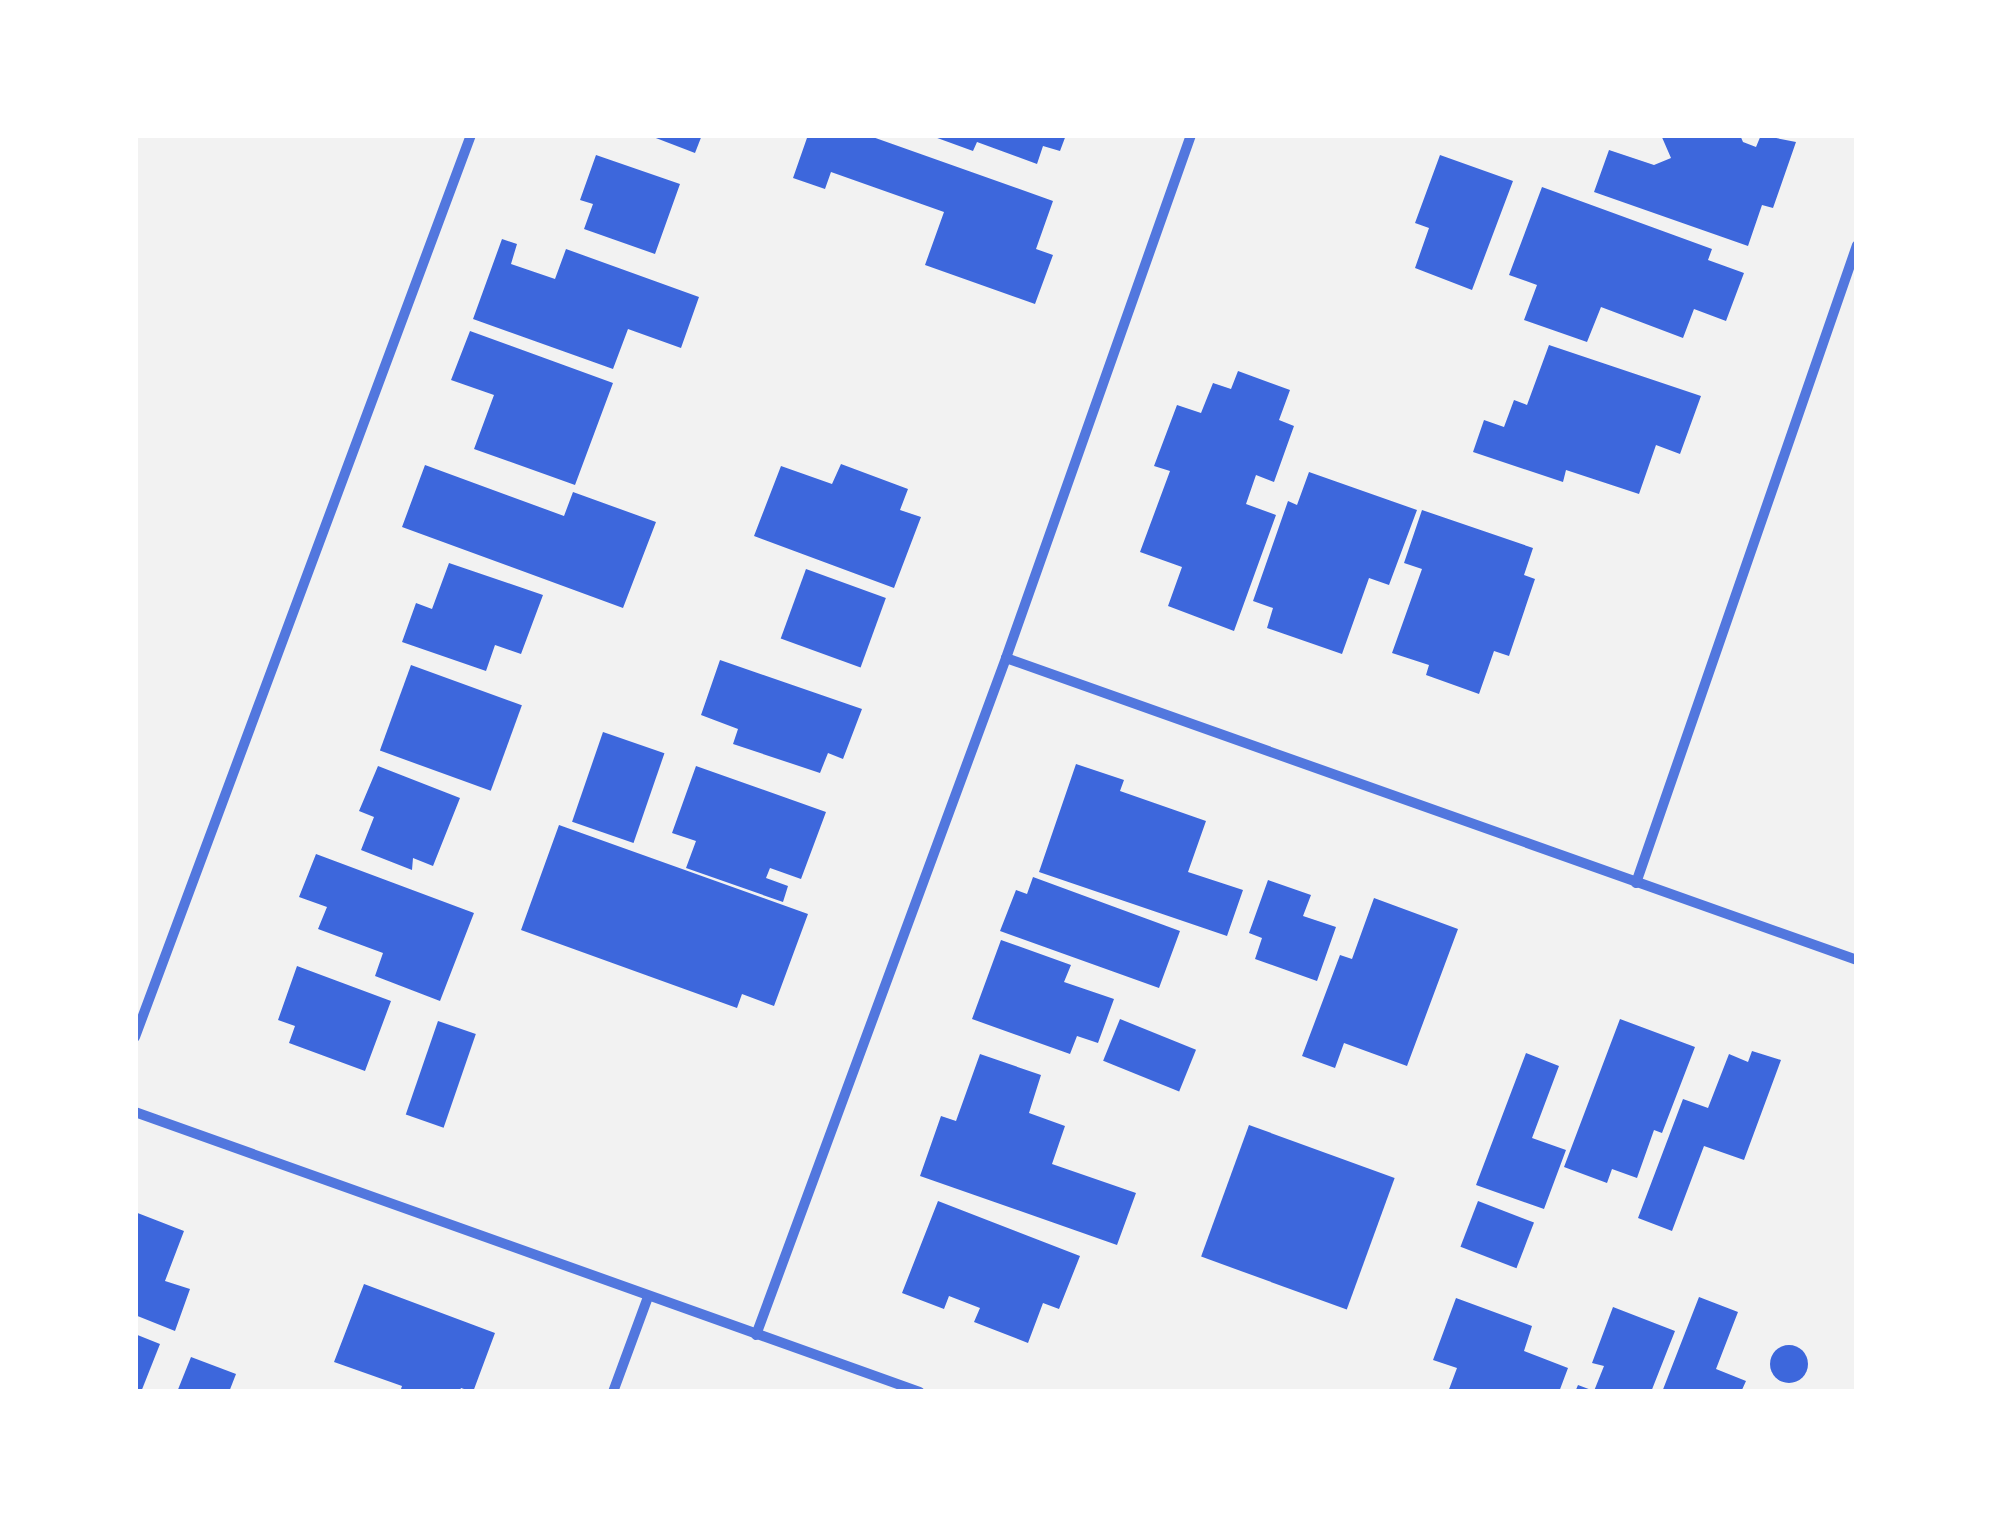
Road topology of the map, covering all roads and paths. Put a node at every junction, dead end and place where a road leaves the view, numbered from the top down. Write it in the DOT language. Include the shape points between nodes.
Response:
graph roads {
  1 [pos="471,135"];
  2 [pos="1190,135"];
  3 [pos="1857,246"];
  4 [pos="1006,658"];
  5 [pos="1636,882"];
  6 [pos="1857,960"];
  7 [pos="135,1037"];
  8 [pos="135,1112"];
  9 [pos="648,1297"];
  10 [pos="756,1335"];
  11 [pos="613,1392"];
  12 [pos="920,1392"];
  1 -- 7 [label="street"];
  2 -- 4 [label="street"];
  3 -- 5 [label="street"];
  4 -- 5 [label="street"];
  4 -- 10 [label="street"];
  5 -- 6 [label="street"];
  8 -- 9 [label="street"];
  9 -- 10 [label="street"];
  9 -- 11 [label="street"];
  10 -- 12 [label="street"];
}
